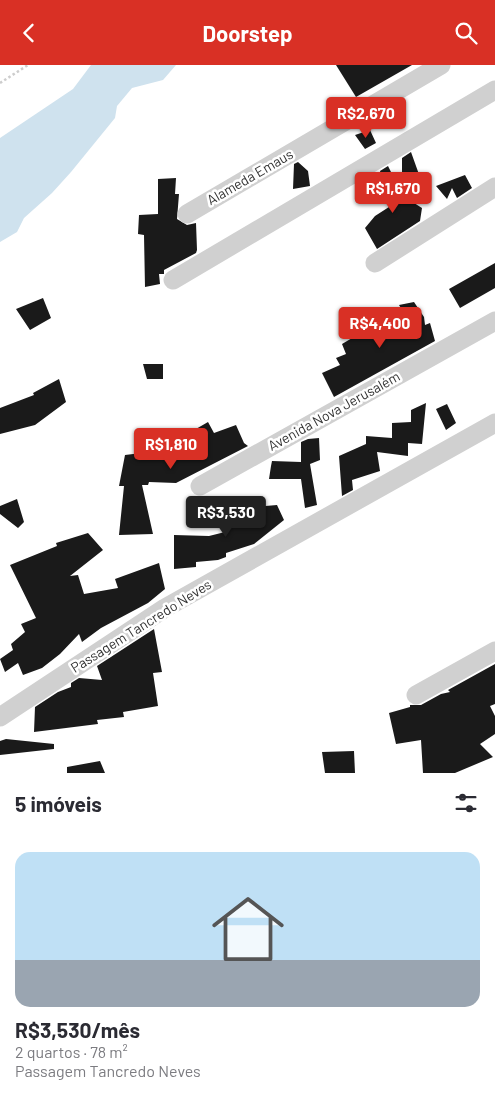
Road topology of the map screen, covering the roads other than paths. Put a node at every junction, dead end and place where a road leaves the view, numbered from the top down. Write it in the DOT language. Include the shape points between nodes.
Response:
graph roads {
  1 [pos="442,65"];
  2 [pos="495,90"];
  3 [pos="495,187"];
  4 [pos="187,214"];
  5 [pos="375,263"];
  6 [pos="173,281"];
  7 [pos="495,321"];
  8 [pos="495,423"];
  9 [pos="200,486"];
  10 [pos="495,651"];
  11 [pos="416,695"];
  12 [pos="0,717"];
  1 -- 4 [label="street, Alameda Emaus"];
  2 -- 6 [label="street"];
  3 -- 5 [label="street"];
  7 -- 9 [label="street, Avenida Nova Jerusalém"];
  8 -- 12 [label="street, Passagem Tancredo Neves" via="165,608"];
  10 -- 11 [label="street"];
}
